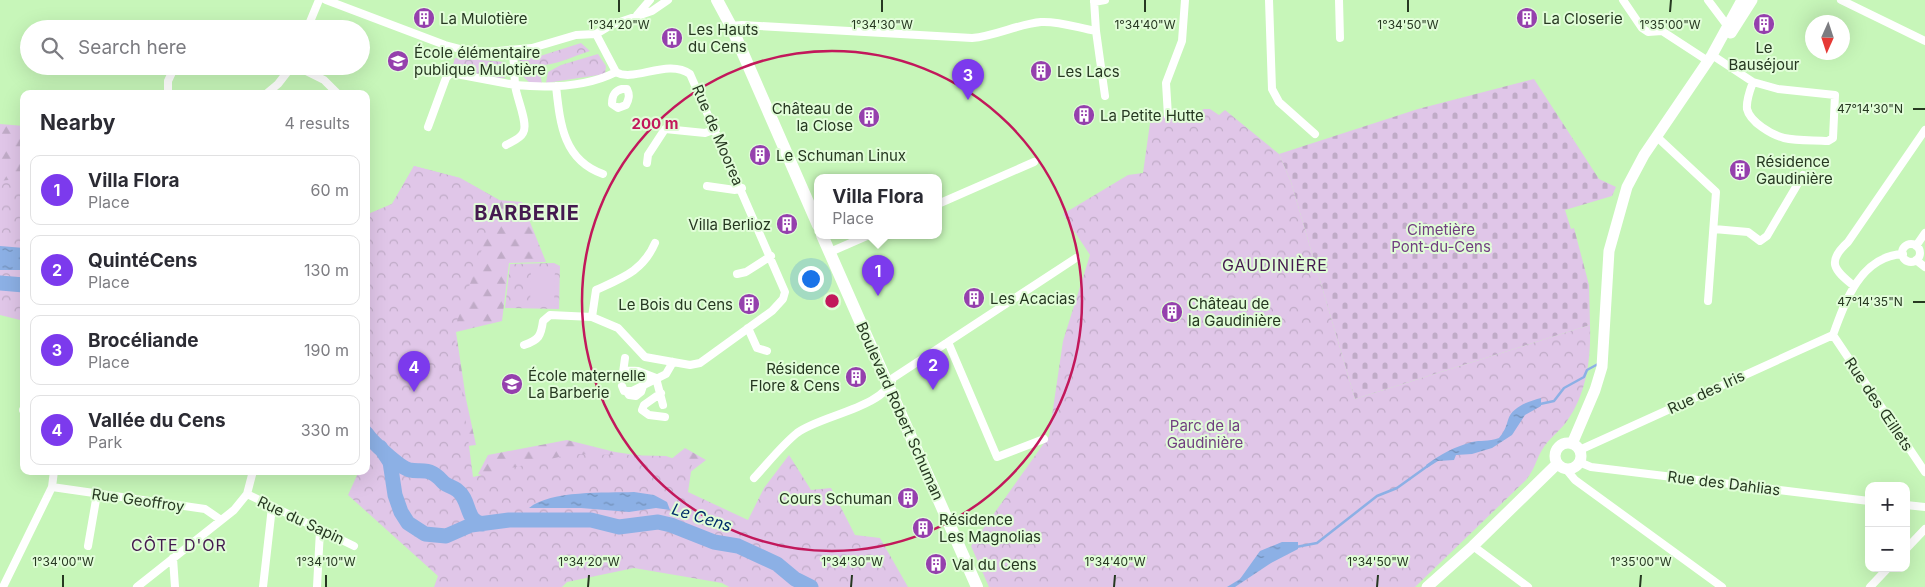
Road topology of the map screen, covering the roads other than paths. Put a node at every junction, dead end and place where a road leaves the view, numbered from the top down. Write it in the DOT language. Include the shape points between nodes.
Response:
graph roads {
  1 [pos="319,0"];
  2 [pos="326,0"];
  3 [pos="650,0"];
  4 [pos="668,0"];
  5 [pos="717,0"];
  6 [pos="1105,0"];
  7 [pos="1185,0"];
  8 [pos="1269,0"];
  9 [pos="1339,0"];
  10 [pos="1622,0"];
  11 [pos="1708,0"];
  12 [pos="1742,0"];
  13 [pos="1752,0"];
  14 [pos="1841,0"];
  15 [pos="1094,1"];
  16 [pos="637,16"];
  17 [pos="311,20"];
  18 [pos="731,26"];
  19 [pos="1730,28"];
  20 [pos="1096,31"];
  21 [pos="596,34"];
  22 [pos="1340,38"];
  23 [pos="1925,41"];
  24 [pos="513,51"];
  25 [pos="1710,58"];
  26 [pos="620,73"];
  27 [pos="171,75"];
  28 [pos="285,75"];
  29 [pos="314,75"];
  30 [pos="1753,82"];
  31 [pos="515,85"];
  32 [pos="556,86"];
  33 [pos="622,89"];
  34 [pos="168,90"];
  35 [pos="271,90"];
  36 [pos="334,90"];
  37 [pos="1105,96"];
  38 [pos="1168,116"];
  39 [pos="428,127"];
  40 [pos="716,129"];
  41 [pos="1925,130"];
  42 [pos="1315,134"];
  43 [pos="1656,136"];
  44 [pos="506,145"];
  45 [pos="1034,162"];
  46 [pos="647,163"];
  47 [pos="603,174"];
  48 [pos="1802,175"];
  49 [pos="707,186"];
  50 [pos="742,188"];
  51 [pos="942,202"];
  52 [pos="814,215"];
  53 [pos="1714,229"];
  54 [pos="1925,233"];
  55 [pos="824,239"];
  56 [pos="860,239"];
  57 [pos="655,243"];
  58 [pos="1916,246"];
  59 [pos="830,252"];
  60 [pos="1903,254"];
  61 [pos="771,256"];
  62 [pos="1076,258"];
  63 [pos="1916,260"];
  64 [pos="1925,267"];
  65 [pos="737,274"];
  66 [pos="1854,286"];
  67 [pos="1708,301"];
  68 [pos="592,317"];
  69 [pos="748,328"];
  70 [pos="1833,335"];
  71 [pos="948,342"];
  72 [pos="524,345"];
  73 [pos="767,352"];
  74 [pos="625,358"];
  75 [pos="673,362"];
  76 [pos="624,370"];
  77 [pos="656,378"];
  78 [pos="890,387"];
  79 [pos="661,393"];
  80 [pos="663,405"];
  81 [pos="665,417"];
  82 [pos="1044,438"];
  83 [pos="1577,453"];
  84 [pos="1561,467"];
  85 [pos="1925,472"];
  86 [pos="54,475"];
  87 [pos="252,475"];
  88 [pos="754,478"];
  89 [pos="52,487"];
  90 [pos="97,494"];
  91 [pos="247,494"];
  92 [pos="1865,501"];
  93 [pos="1910,505"];
  94 [pos="272,507"];
  95 [pos="1925,507"];
  96 [pos="222,520"];
  97 [pos="1925,529"];
  98 [pos="320,530"];
  99 [pos="1910,545"];
  100 [pos="88,546"];
  101 [pos="354,546"];
  102 [pos="1473,546"];
  103 [pos="173,558"];
  104 [pos="1884,572"];
  105 [pos="3,587"];
  106 [pos="137,587"];
  107 [pos="175,587"];
  108 [pos="263,587"];
  109 [pos="317,587"];
  110 [pos="977,587"];
  111 [pos="1427,587"];
  112 [pos="1528,587"];
  113 [pos="1722,587"];
  114 [pos="1870,587"];
  1 -- 17 [label="street"];
  2 -- 24 [label="street" via="450,46 474,51"];
  3 -- 16 [label="street"];
  4 -- 16 [label="street" via="652,12"];
  5 -- 18 [label="main road"];
  6 -- 15 [label="street"];
  7 -- 38 [label="street" via="1180,48 1166,83"];
  8 -- 42 [label="street" via="1272,89 1280,102"];
  9 -- 22 [label="street"];
  10 -- 25 [label="street" via="1648,32 1662,31"];
  11 -- 19 [label="street"];
  12 -- 19 [label="street"];
  13 -- 19 [label="street"];
  14 -- 23 [label="street"];
  15 -- 20 [label="street"];
  16 -- 21 [label="street" via="610,25"];
  18 -- 20 [label="street" via="972,38 1049,22"];
  18 -- 52 [label="main road"];
  19 -- 25 [label="street"];
  20 -- 37 [label="street"];
  21 -- 24 [label="street"];
  21 -- 26 [label="street"];
  24 -- 31 [label="street"];
  25 -- 30 [label="street"];
  25 -- 43 [label="street"];
  26 -- 32 [label="street, Rue de Moorea"];
  26 -- 33 [label="street"];
  26 -- 40 [label="street, Rue de Moorea" via="671,68 688,72"];
  27 -- 34 [label="street"];
  28 -- 35 [label="street"];
  29 -- 36 [label="street"];
  30 -- 30 [label="street" via="1747,110 1755,121 1783,138 1828,141 1833,138 1835,95 1778,89"];
  31 -- 32 [label="street, Rue de Moorea"];
  31 -- 39 [label="street, Rue de Moorea" via="451,73 446,78"];
  31 -- 44 [label="street" via="525,130"];
  32 -- 47 [label="street" via="561,126 566,139 588,169"];
  40 -- 46 [label="street" via="705,133 665,129 648,155"];
  40 -- 50 [label="street, Rue de Moorea"];
  41 -- 66 [label="street" via="1834,260 1836,272"];
  43 -- 53 [label="street" via="1716,192"];
  43 -- 83 [label="street" via="1631,179 1615,226 1608,260 1603,360"];
  45 -- 51 [label="street"];
  48 -- 53 [label="street" via="1767,236 1760,241 1748,232"];
  49 -- 50 [label="street"];
  50 -- 61 [label="street, Rue de Moorea"];
  53 -- 67 [label="street"];
  54 -- 58 [label="street"];
  55 -- 59 [label="main road, Boulevard Robert Schuman"];
  56 -- 59 [label="street"];
  57 -- 68 [label="street" via="637,270 596,290"];
  58 -- 60 [label="street" via="1906,246"];
  58 -- 63 [label="street" via="1920,253"];
  59 -- 78 [label="main road, Boulevard Robert Schuman"];
  60 -- 63 [label="street" via="1906,260"];
  60 -- 66 [label="street" via="1893,254 1875,262"];
  61 -- 65 [label="street"];
  61 -- 69 [label="street, Rue de Moorea" via="785,295 772,311"];
  62 -- 71 [label="street"];
  63 -- 64 [label="street"];
  66 -- 70 [label="street"];
  68 -- 72 [label="street" via="550,315 543,321 541,335 536,341"];
  68 -- 75 [label="street" via="618,328 641,356"];
  69 -- 73 [label="street" via="757,348"];
  69 -- 75 [label="street" via="700,363"];
  70 -- 83 [label="street, Rue des Iris"];
  70 -- 85 [label="street, Rue des Œillets"];
  71 -- 78 [label="street" via="893,378"];
  71 -- 82 [label="street" via="997,457"];
  74 -- 76 [label="street"];
  75 -- 77 [label="street" via="669,371"];
  76 -- 77 [label="street"];
  76 -- 77 [label="street" via="624,386 643,386"];
  77 -- 79 [label="street"];
  78 -- 88 [label="street" via="877,397 798,432"];
  78 -- 110 [label="main road, Boulevard Robert Schuman"];
  79 -- 80 [label="street"];
  79 -- 81 [label="street" via="642,410 649,415"];
  83 -- 84 [label="street" via="1574,468"];
  83 -- 84 [label="street" via="1564,444 1557,449 1554,456"];
  83 -- 92 [label="street, Rue des Dahlias" via="1591,467"];
  84 -- 102 [label="street"];
  84 -- 113 [label="street"];
  86 -- 89 [label="street"];
  87 -- 91 [label="street"];
  89 -- 90 [label="street, Rue Geoffroy"];
  89 -- 105 [label="street"];
  90 -- 96 [label="street, Rue Geoffroy" via="205,509"];
  90 -- 100 [label="street"];
  91 -- 94 [label="street, Rue du Sapin"];
  91 -- 96 [label="street"];
  93 -- 95 [label="street"];
  94 -- 98 [label="street, Rue du Sapin"];
  94 -- 108 [label="street"];
  96 -- 103 [label="street"];
  97 -- 99 [label="street"];
  98 -- 101 [label="street, Rue du Sapin"];
  98 -- 109 [label="street"];
  102 -- 111 [label="street"];
  102 -- 112 [label="street"];
  103 -- 106 [label="street"];
  103 -- 107 [label="street"];
  104 -- 114 [label="street"];
}
